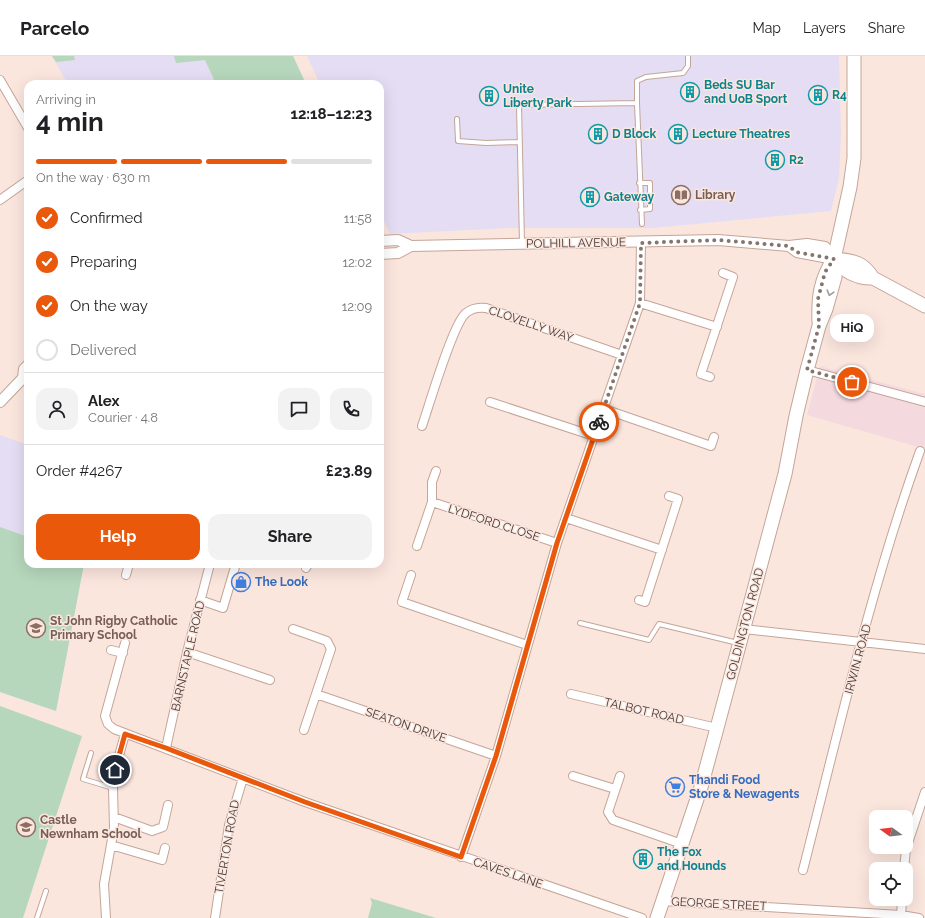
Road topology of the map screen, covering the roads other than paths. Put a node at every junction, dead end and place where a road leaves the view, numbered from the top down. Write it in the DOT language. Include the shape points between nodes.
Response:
graph roads {
  1 [pos="688,56"];
  2 [pos="854,56"];
  3 [pos="0,80"];
  4 [pos="637,102"];
  5 [pos="457,119"];
  6 [pos="24,121"];
  7 [pos="520,142"];
  8 [pos="24,183"];
  9 [pos="639,183"];
  10 [pos="0,200"];
  11 [pos="640,210"];
  12 [pos="642,224"];
  13 [pos="384,241"];
  14 [pos="641,243"];
  15 [pos="522,244"];
  16 [pos="411,246"];
  17 [pos="384,254"];
  18 [pos="834,259"];
  19 [pos="723,273"];
  20 [pos="640,303"];
  21 [pos="925,306"];
  22 [pos="717,327"];
  23 [pos="622,355"];
  24 [pos="807,370"];
  25 [pos="710,377"];
  26 [pos="24,378"];
  27 [pos="0,402"];
  28 [pos="490,402"];
  29 [pos="925,402"];
  30 [pos="604,409"];
  31 [pos="422,426"];
  32 [pos="594,436"];
  33 [pos="714,437"];
  34 [pos="920,451"];
  35 [pos="436,471"];
  36 [pos="669,496"];
  37 [pos="432,502"];
  38 [pos="566,518"];
  39 [pos="557,543"];
  40 [pos="417,546"];
  41 [pos="662,550"];
  42 [pos="128,568"];
  43 [pos="209,568"];
  44 [pos="235,568"];
  45 [pos="126,575"];
  46 [pos="411,575"];
  47 [pos="200,600"];
  48 [pos="638,600"];
  49 [pos="580,623"];
  50 [pos="293,629"];
  51 [pos="744,629"];
  52 [pos="862,642"];
  53 [pos="125,643"];
  54 [pos="740,644"];
  55 [pos="527,645"];
  56 [pos="925,649"];
  57 [pos="111,650"];
  58 [pos="187,652"];
  59 [pos="122,653"];
  60 [pos="270,680"];
  61 [pos="316,694"];
  62 [pos="571,694"];
  63 [pos="718,728"];
  64 [pos="304,730"];
  65 [pos="125,734"];
  66 [pos="166,748"];
  67 [pos="91,753"];
  68 [pos="496,756"];
  69 [pos="572,776"];
  70 [pos="620,776"];
  71 [pos="243,778"];
  72 [pos="113,788"];
  73 [pos="615,789"];
  74 [pos="925,792"];
  75 [pos="168,806"];
  76 [pos="114,817"];
  77 [pos="682,844"];
  78 [pos="112,846"];
  79 [pos="165,848"];
  80 [pos="461,857"];
  81 [pos="905,862"];
  82 [pos="803,870"];
  83 [pos="46,891"];
  84 [pos="662,901"];
  85 [pos="902,906"];
  86 [pos="901,917"];
  87 [pos="37,918"];
  88 [pos="106,918"];
  89 [pos="215,918"];
  90 [pos="642,918"];
  91 [pos="657,918"];
  92 [pos="919,918"];
  1 -- 4 [label="lane" via="688,66 683,73 646,77 637,81"];
  2 -- 18 [label="main road, GOLDINGTON ROAD" via="854,158"];
  3 -- 6 [label="street"];
  4 -- 7 [label="lane" via="519,105"];
  4 -- 9 [label="lane"];
  5 -- 7 [label="lane" via="458,141"];
  7 -- 15 [label="lane"];
  8 -- 10 [label="street"];
  9 -- 11 [label="lane"];
  9 -- 11 [label="lane" via="650,183 650,209"];
  11 -- 12 [label="lane"];
  13 -- 16 [label="street, POLHILL AVENUE" via="398,240"];
  14 -- 15 [label="street, POLHILL AVENUE"];
  14 -- 18 [label="street, POLHILL AVENUE" via="718,240 789,246 808,244 825,247"];
  14 -- 20 [label="street"];
  15 -- 16 [label="street, POLHILL AVENUE"];
  16 -- 17 [label="street, POLHILL AVENUE" via="398,253"];
  18 -- 21 [label="main road" via="840,268 864,279 873,278"];
  18 -- 24 [label="main road, GOLDINGTON ROAD" via="835,277"];
  19 -- 22 [label="street" via="733,278"];
  20 -- 22 [label="street"];
  20 -- 23 [label="street"];
  22 -- 25 [label="street" via="701,374"];
  23 -- 30 [label="street"];
  23 -- 31 [label="street, CLOVELLY WAY" via="477,307 465,314 456,328"];
  24 -- 29 [label="street"];
  24 -- 51 [label="main road, GOLDINGTON ROAD" via="785,474"];
  26 -- 27 [label="street"];
  28 -- 32 [label="street"];
  30 -- 32 [label="street"];
  30 -- 33 [label="street" via="711,446"];
  32 -- 38 [label="street"];
  34 -- 52 [label="street, IRWIN ROAD"];
  35 -- 37 [label="street, LYDFORD CLOSE" via="432,482"];
  36 -- 41 [label="street" via="678,499"];
  37 -- 39 [label="street, LYDFORD CLOSE"];
  37 -- 40 [label="street, LYDFORD CLOSE"];
  38 -- 39 [label="street"];
  38 -- 41 [label="street"];
  39 -- 55 [label="street"];
  41 -- 48 [label="street" via="646,602"];
  42 -- 45 [label="street"];
  43 -- 47 [label="street, BARNSTAPLE ROAD"];
  44 -- 47 [label="street" via="223,608"];
  46 -- 55 [label="street" via="402,602"];
  47 -- 58 [label="street, BARNSTAPLE ROAD"];
  49 -- 54 [label="lane" via="649,640 659,624"];
  50 -- 61 [label="street" via="327,641 331,649"];
  51 -- 52 [label="street"];
  51 -- 54 [label="main road, GOLDINGTON ROAD"];
  52 -- 56 [label="street"];
  52 -- 82 [label="street, IRWIN ROAD"];
  53 -- 59 [label="street, CAVES LANE"];
  54 -- 63 [label="main road, GOLDINGTON ROAD"];
  55 -- 68 [label="street"];
  57 -- 59 [label="street"];
  58 -- 60 [label="street"];
  58 -- 66 [label="street, BARNSTAPLE ROAD"];
  59 -- 65 [label="street, CAVES LANE" via="105,716 108,724"];
  61 -- 64 [label="street"];
  61 -- 68 [label="street, SEATON DRIVE"];
  62 -- 63 [label="street, TALBOT ROAD"];
  63 -- 77 [label="main road, GOLDINGTON ROAD"];
  65 -- 66 [label="street, CAVES LANE"];
  65 -- 72 [label="street"];
  66 -- 71 [label="street, CAVES LANE"];
  67 -- 72 [label="lane" via="82,779"];
  68 -- 80 [label="street"];
  69 -- 73 [label="street"];
  70 -- 73 [label="street"];
  71 -- 80 [label="street, CAVES LANE"];
  71 -- 89 [label="street, TIVERTON ROAD" via="229,825"];
  72 -- 76 [label="street"];
  73 -- 77 [label="street" via="608,812 613,820"];
  74 -- 81 [label="street" via="906,848"];
  75 -- 76 [label="street" via="163,827 152,831"];
  76 -- 78 [label="street"];
  77 -- 84 [label="main road, GOLDINGTON ROAD"];
  78 -- 79 [label="street" via="162,860"];
  78 -- 88 [label="street" via="104,884"];
  80 -- 90 [label="street, CAVES LANE"];
  83 -- 87 [label="lane"];
  84 -- 86 [label="street, GEORGE STREET"];
  84 -- 91 [label="main road, GOLDINGTON ROAD"];
  85 -- 86 [label="street"];
  86 -- 92 [label="street, GEORGE STREET"];
}
